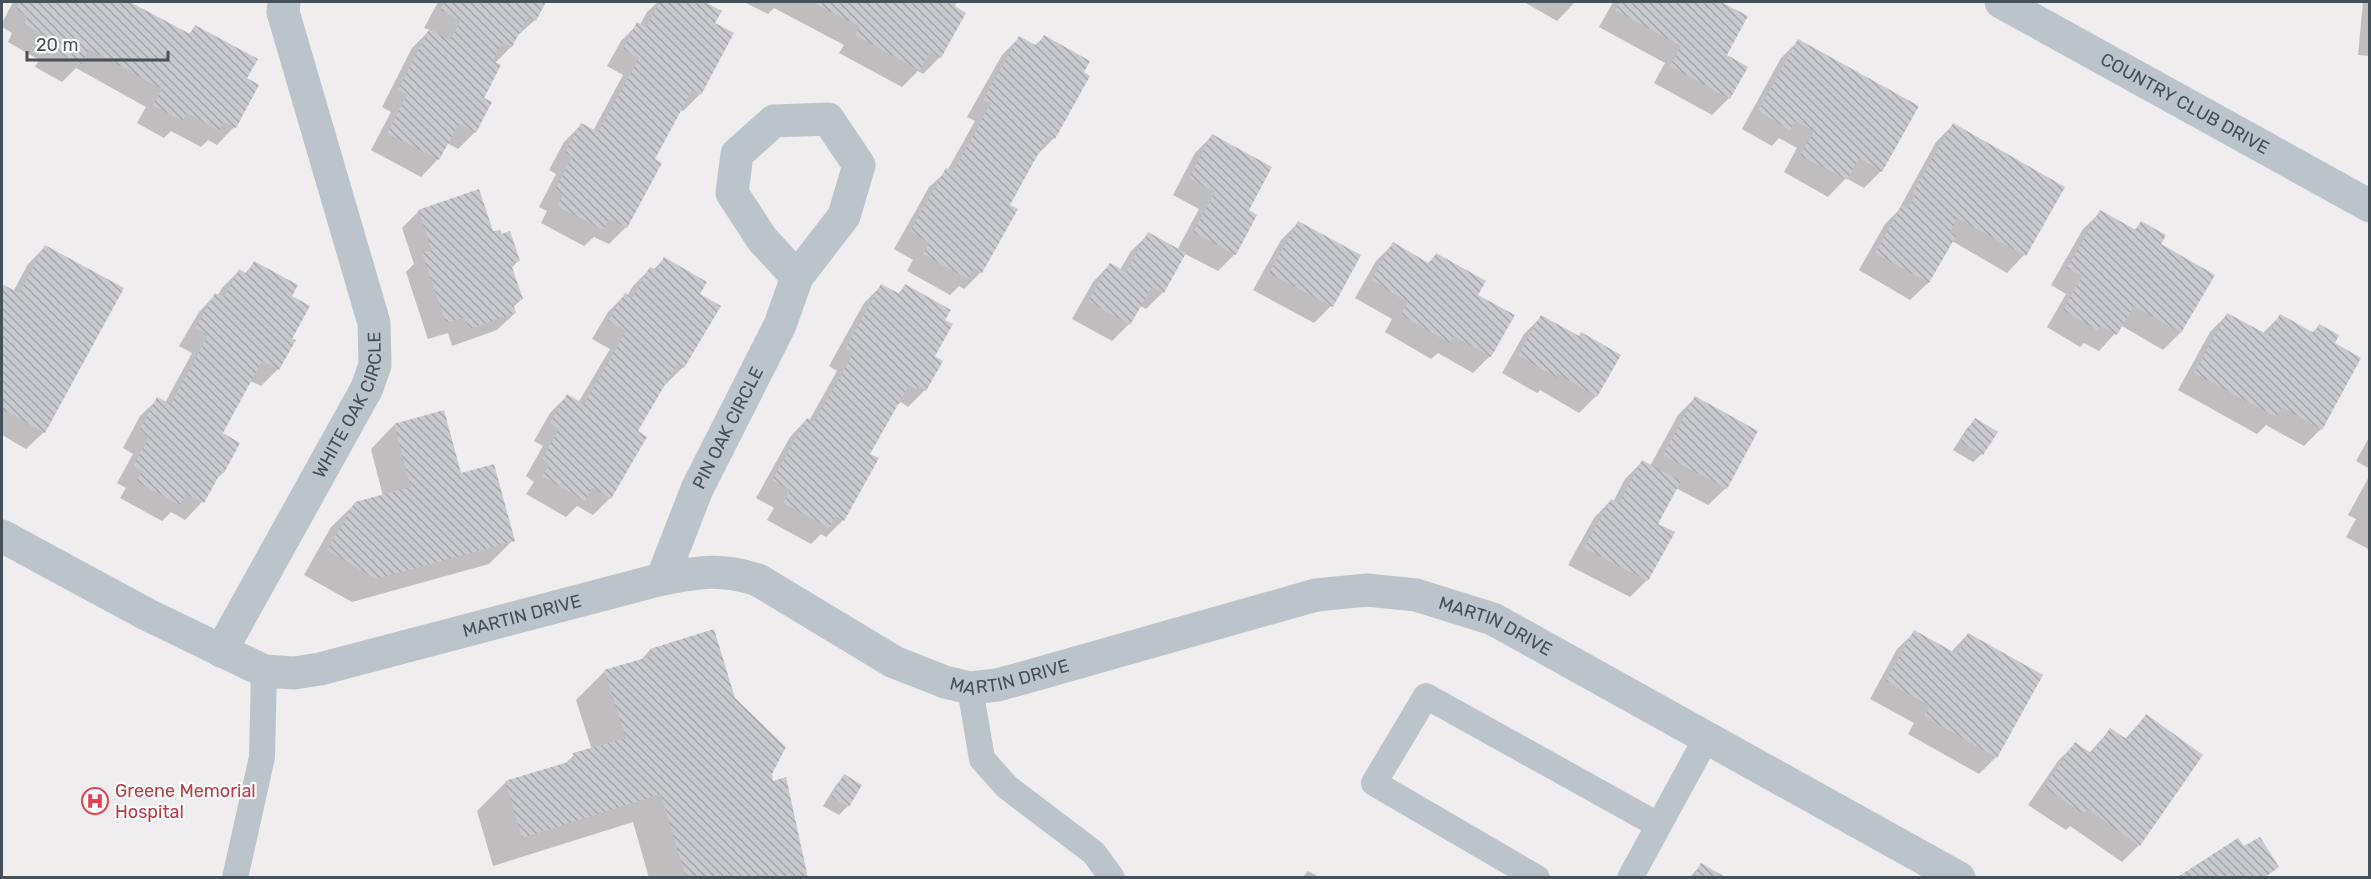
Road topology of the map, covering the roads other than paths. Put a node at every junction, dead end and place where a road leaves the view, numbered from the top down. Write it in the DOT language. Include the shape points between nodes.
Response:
graph roads {
  1 [pos="284,2"];
  2 [pos="2001,2"];
  3 [pos="2370,206"];
  4 [pos="797,277"];
  5 [pos="2,536"];
  6 [pos="662,579"];
  7 [pos="221,651"];
  8 [pos="264,671"];
  9 [pos="970,687"];
  10 [pos="1707,737"];
  11 [pos="1658,825"];
  12 [pos="235,878"];
  13 [pos="1112,878"];
  14 [pos="1537,878"];
  15 [pos="1630,878"];
  16 [pos="1959,878"];
  1 -- 7 [label="street, WHITE OAK CIRCLE" via="283,12 374,323 375,365 367,388"];
  2 -- 3 [label="street, COUNTRY CLUB DRIVE"];
  4 -- 4 [label="street, PIN OAK CIRCLE" via="762,239 732,193 737,154 774,121 828,119 859,165 844,216"];
  4 -- 6 [label="street, PIN OAK CIRCLE" via="780,325 697,489"];
  5 -- 7 [label="street, MARTIN DRIVE"];
  6 -- 8 [label="street, MARTIN DRIVE" via="320,669 294,673"];
  6 -- 9 [label="street, MARTIN DRIVE" via="705,571 734,572 758,580 894,662 945,682"];
  7 -- 8 [label="street, MARTIN DRIVE"];
  8 -- 12 [label="lane" via="262,757"];
  9 -- 10 [label="street, MARTIN DRIVE" via="1023,678 1316,595 1367,590 1416,596 1493,619"];
  9 -- 13 [label="lane" via="982,759 1006,787 1094,853"];
  10 -- 11 [label="lane"];
  10 -- 16 [label="street, MARTIN DRIVE"];
  11 -- 14 [label="lane" via="1426,696 1374,783"];
  11 -- 15 [label="lane"];
}
